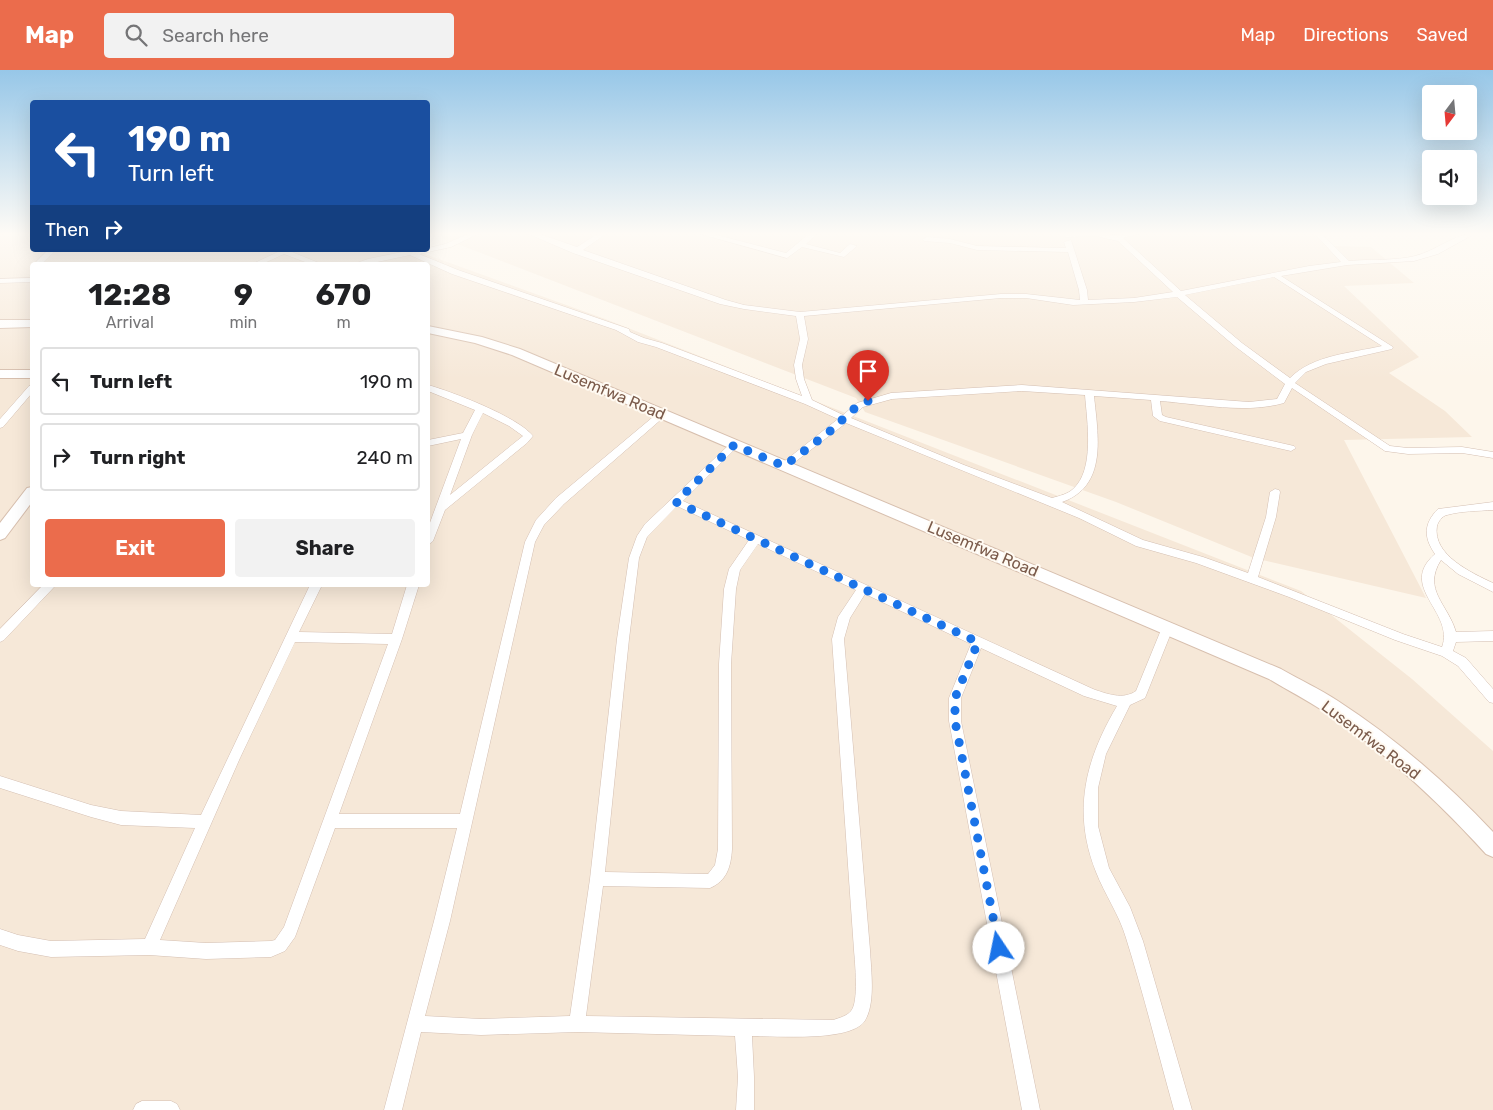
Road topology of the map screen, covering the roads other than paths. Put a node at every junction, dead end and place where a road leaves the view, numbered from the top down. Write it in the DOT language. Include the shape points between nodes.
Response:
graph roads {
  1 [pos="482,282"];
  2 [pos="668,282"];
  3 [pos="1080,282"];
  4 [pos="1166,282"];
  5 [pos="1242,282"];
  6 [pos="1285,282"];
  7 [pos="1179,294"];
  8 [pos="1084,302"];
  9 [pos="800,314"];
  10 [pos="6,324"];
  11 [pos="30,324"];
  12 [pos="430,330"];
  13 [pos="0,335"];
  14 [pos="0,374"];
  15 [pos="30,374"];
  16 [pos="1290,383"];
  17 [pos="430,389"];
  18 [pos="30,390"];
  19 [pos="1090,393"];
  20 [pos="1155,398"];
  21 [pos="808,402"];
  22 [pos="480,409"];
  23 [pos="662,414"];
  24 [pos="844,418"];
  25 [pos="1,423"];
  26 [pos="467,435"];
  27 [pos="430,443"];
  28 [pos="734,445"];
  29 [pos="1291,448"];
  30 [pos="1493,455"];
  31 [pos="784,466"];
  32 [pos="1275,492"];
  33 [pos="30,495"];
  34 [pos="676,502"];
  35 [pos="1052,502"];
  36 [pos="1493,506"];
  37 [pos="439,509"];
  38 [pos="0,534"];
  39 [pos="430,535"];
  40 [pos="756,538"];
  41 [pos="1440,556"];
  42 [pos="1252,580"];
  43 [pos="48,587"];
  44 [pos="315,587"];
  45 [pos="412,587"];
  46 [pos="863,588"];
  47 [pos="1493,588"];
  48 [pos="1167,628"];
  49 [pos="1493,636"];
  50 [pos="0,637"];
  51 [pos="292,637"];
  52 [pos="1452,637"];
  53 [pos="396,639"];
  54 [pos="978,642"];
  55 [pos="1446,653"];
  56 [pos="1493,698"];
  57 [pos="1126,701"];
  58 [pos="0,782"];
  59 [pos="464,821"];
  60 [pos="205,822"];
  61 [pos="330,822"];
  62 [pos="1493,848"];
  63 [pos="598,879"];
  64 [pos="0,937"];
  65 [pos="149,947"];
  66 [pos="414,1024"];
  67 [pos="577,1024"];
  68 [pos="743,1028"];
  69 [pos="142,1110"];
  70 [pos="171,1110"];
  71 [pos="393,1110"];
  72 [pos="745,1110"];
  73 [pos="1031,1110"];
  74 [pos="1183,1110"];
  1 -- 21 [label="street"];
  2 -- 9 [label="street" via="744,307"];
  3 -- 8 [label="street"];
  4 -- 7 [label="street"];
  5 -- 7 [label="street"];
  6 -- 16 [label="street" via="1389,347 1323,362 1303,370"];
  7 -- 8 [label="street"];
  7 -- 16 [label="street"];
  8 -- 9 [label="street" via="1002,296"];
  9 -- 21 [label="street" via="804,339 798,365"];
  10 -- 11 [label="street"];
  10 -- 13 [label="street"];
  12 -- 23 [label="street, Lusemfwa Road" via="516,352"];
  14 -- 15 [label="street"];
  16 -- 20 [label="street" via="1281,401 1270,404"];
  16 -- 30 [label="street" via="1388,449 1462,450"];
  17 -- 22 [label="street"];
  18 -- 25 [label="street"];
  19 -- 20 [label="street"];
  19 -- 24 [label="street" via="1022,388 891,396 860,405"];
  19 -- 35 [label="street" via="1093,437 1086,476 1077,491"];
  20 -- 29 [label="street" via="1158,416 1163,419"];
  21 -- 24 [label="street"];
  22 -- 26 [label="street"];
  22 -- 37 [label="street" via="526,431 528,436"];
  23 -- 28 [label="street, Lusemfwa Road"];
  23 -- 59 [label="street" via="560,501 540,523 530,542"];
  24 -- 31 [label="street"];
  24 -- 35 [label="street"];
  26 -- 27 [label="street"];
  26 -- 37 [label="street"];
  28 -- 31 [label="street, Lusemfwa Road"];
  28 -- 34 [label="street"];
  31 -- 48 [label="street, Lusemfwa Road"];
  32 -- 42 [label="street"];
  33 -- 38 [label="street"];
  34 -- 40 [label="street"];
  34 -- 63 [label="street" via="642,536 634,558"];
  35 -- 42 [label="street" via="1140,542"];
  36 -- 41 [label="street" via="1442,512 1432,523 1431,530"];
  37 -- 39 [label="street"];
  40 -- 46 [label="street"];
  40 -- 63 [label="street" via="735,568 730,589 725,664 725,850 718,876 710,881"];
  41 -- 47 [label="street"];
  41 -- 52 [label="street" via="1426,575 1429,592 1447,620"];
  42 -- 55 [label="street"];
  43 -- 50 [label="street"];
  44 -- 51 [label="street"];
  45 -- 53 [label="street"];
  46 -- 54 [label="street"];
  46 -- 68 [label="street" via="844,617 838,639 862,950 864,986 861,1009 852,1021 833,1028"];
  48 -- 57 [label="street" via="1141,694"];
  48 -- 62 [label="street, Lusemfwa Road" via="1275,674 1337,710 1404,762 1473,825"];
  49 -- 52 [label="street"];
  51 -- 53 [label="street"];
  51 -- 60 [label="street"];
  52 -- 55 [label="street"];
  53 -- 61 [label="street"];
  54 -- 57 [label="street" via="1091,694"];
  54 -- 73 [label="street" via="955,698 955,721"];
  55 -- 56 [label="street" via="1462,662"];
  57 -- 74 [label="street" via="1111,726 1095,768 1088,802 1090,824 1103,871 1127,917 1135,941"];
  58 -- 60 [label="street" via="121,818"];
  59 -- 61 [label="street"];
  59 -- 66 [label="street" via="442,921"];
  60 -- 65 [label="street"];
  61 -- 65 [label="street" via="290,932 280,946 271,950 206,951"];
  63 -- 67 [label="street"];
  64 -- 65 [label="street" via="51,949"];
  66 -- 67 [label="street" via="481,1027"];
  66 -- 71 [label="street"];
  67 -- 68 [label="street"];
  68 -- 72 [label="street"];
  69 -- 70 [label="street"];
}
